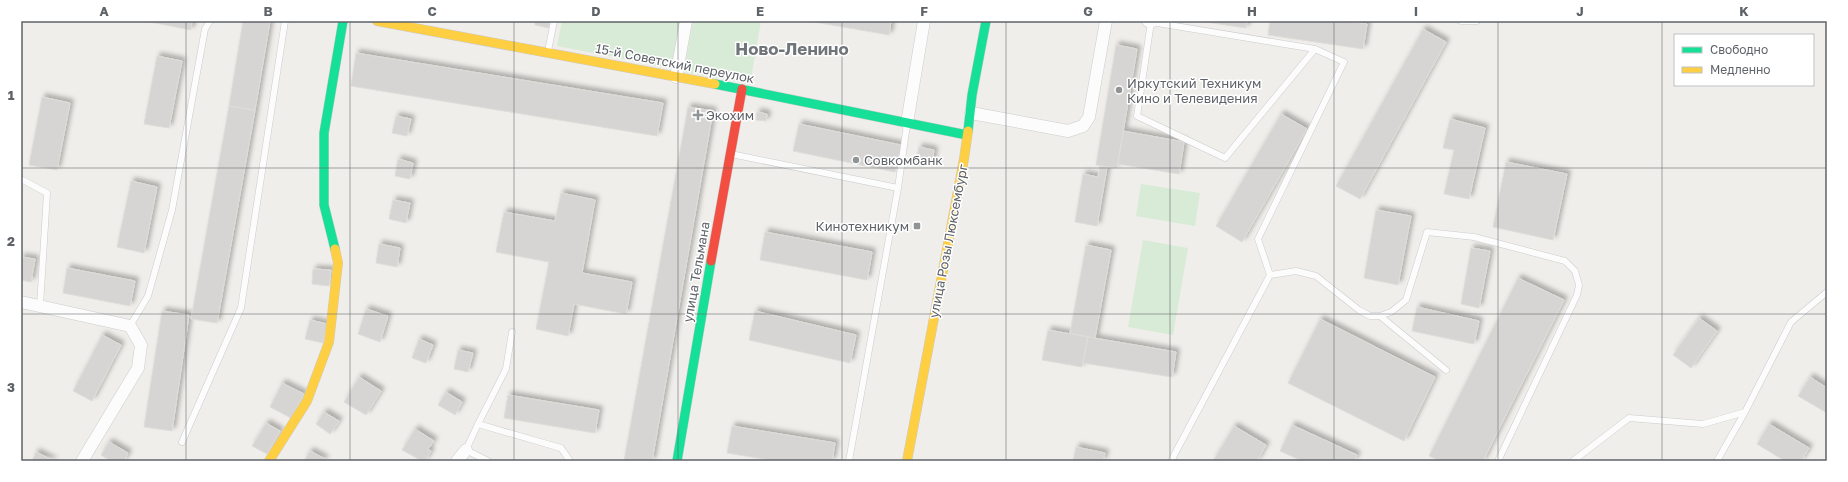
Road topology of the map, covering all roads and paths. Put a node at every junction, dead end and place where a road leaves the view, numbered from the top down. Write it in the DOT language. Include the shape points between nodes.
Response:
graph roads {
  1 [pos="210,21"];
  2 [pos="285,21"];
  3 [pos="342,21"];
  4 [pos="377,21"];
  5 [pos="554,21"];
  6 [pos="686,21"];
  7 [pos="924,21"];
  8 [pos="986,21"];
  9 [pos="1106,21"];
  10 [pos="1150,21"];
  11 [pos="1461,21"];
  12 [pos="1477,21"];
  13 [pos="415,25"];
  14 [pos="1315,49"];
  15 [pos="547,53"];
  16 [pos="676,76"];
  17 [pos="742,89"];
  18 [pos="971,113"];
  19 [pos="907,123"];
  20 [pos="967,135"];
  21 [pos="729,154"];
  22 [pos="21,179"];
  23 [pos="898,188"];
  24 [pos="1270,275"];
  25 [pos="1827,292"];
  26 [pos="21,302"];
  27 [pos="40,306"];
  28 [pos="1380,316"];
  29 [pos="130,326"];
  30 [pos="512,332"];
  31 [pos="1446,370"];
  32 [pos="1745,412"];
  33 [pos="478,424"];
  34 [pos="182,442"];
  35 [pos="466,450"];
  36 [pos="908,460"];
  37 [pos="82,461"];
  38 [pos="269,461"];
  39 [pos="457,461"];
  40 [pos="488,461"];
  41 [pos="570,461"];
  42 [pos="677,461"];
  43 [pos="849,461"];
  44 [pos="1171,461"];
  45 [pos="1498,461"];
  46 [pos="1573,461"];
  47 [pos="1717,461"];
  1 -- 29 [label="lane" via="205,29 172,210 148,296"];
  2 -- 34 [label="lane" via="241,308"];
  3 -- 38 [label="street" via="324,133 324,205 338,263 329,342 307,401"];
  4 -- 13 [label="street, 15-й Советский переулок"];
  5 -- 15 [label="lane"];
  6 -- 16 [label="street"];
  7 -- 19 [label="street"];
  8 -- 18 [label="street, улица Розы Люксембург"];
  9 -- 18 [label="street" via="1089,117 1083,126 1068,131"];
  10 -- 14 [label="lane"];
  10 -- 14 [label="lane" via="1137,116 1225,158"];
  11 -- 12 [label="lane"];
  13 -- 15 [label="street, 15-й Советский переулок"];
  14 -- 24 [label="lane" via="1344,62 1258,240"];
  15 -- 16 [label="street, 15-й Советский переулок"];
  16 -- 17 [label="street, 15-й Советский переулок"];
  17 -- 19 [label="street, 15-й Советский переулок"];
  17 -- 21 [label="street, улица Тельмана"];
  18 -- 20 [label="street, улица Розы Люксембург"];
  19 -- 20 [label="street, 15-й Советский переулок"];
  19 -- 23 [label="lane"];
  20 -- 36 [label="street, улица Розы Люксембург"];
  21 -- 23 [label="lane"];
  21 -- 42 [label="street, улица Тельмана"];
  22 -- 27 [label="lane" via="48,193"];
  23 -- 43 [label="lane"];
  24 -- 28 [label="lane" via="1296,271 1316,276 1359,310 1370,316"];
  24 -- 44 [label="lane"];
  25 -- 32 [label="lane" via="1791,322"];
  26 -- 27 [label="street"];
  27 -- 29 [label="street"];
  28 -- 31 [label="lane"];
  28 -- 45 [label="lane" via="1391,312 1406,300 1427,232 1474,237 1524,250 1565,261 1575,271 1579,285 1578,294"];
  29 -- 37 [label="street" via="141,344 138,368"];
  30 -- 33 [label="lane" via="506,368"];
  32 -- 46 [label="lane" via="1703,424 1629,418"];
  32 -- 47 [label="lane"];
  33 -- 35 [label="lane"];
  33 -- 41 [label="lane" via="561,448"];
  35 -- 39 [label="street"];
  35 -- 40 [label="lane"];
}
